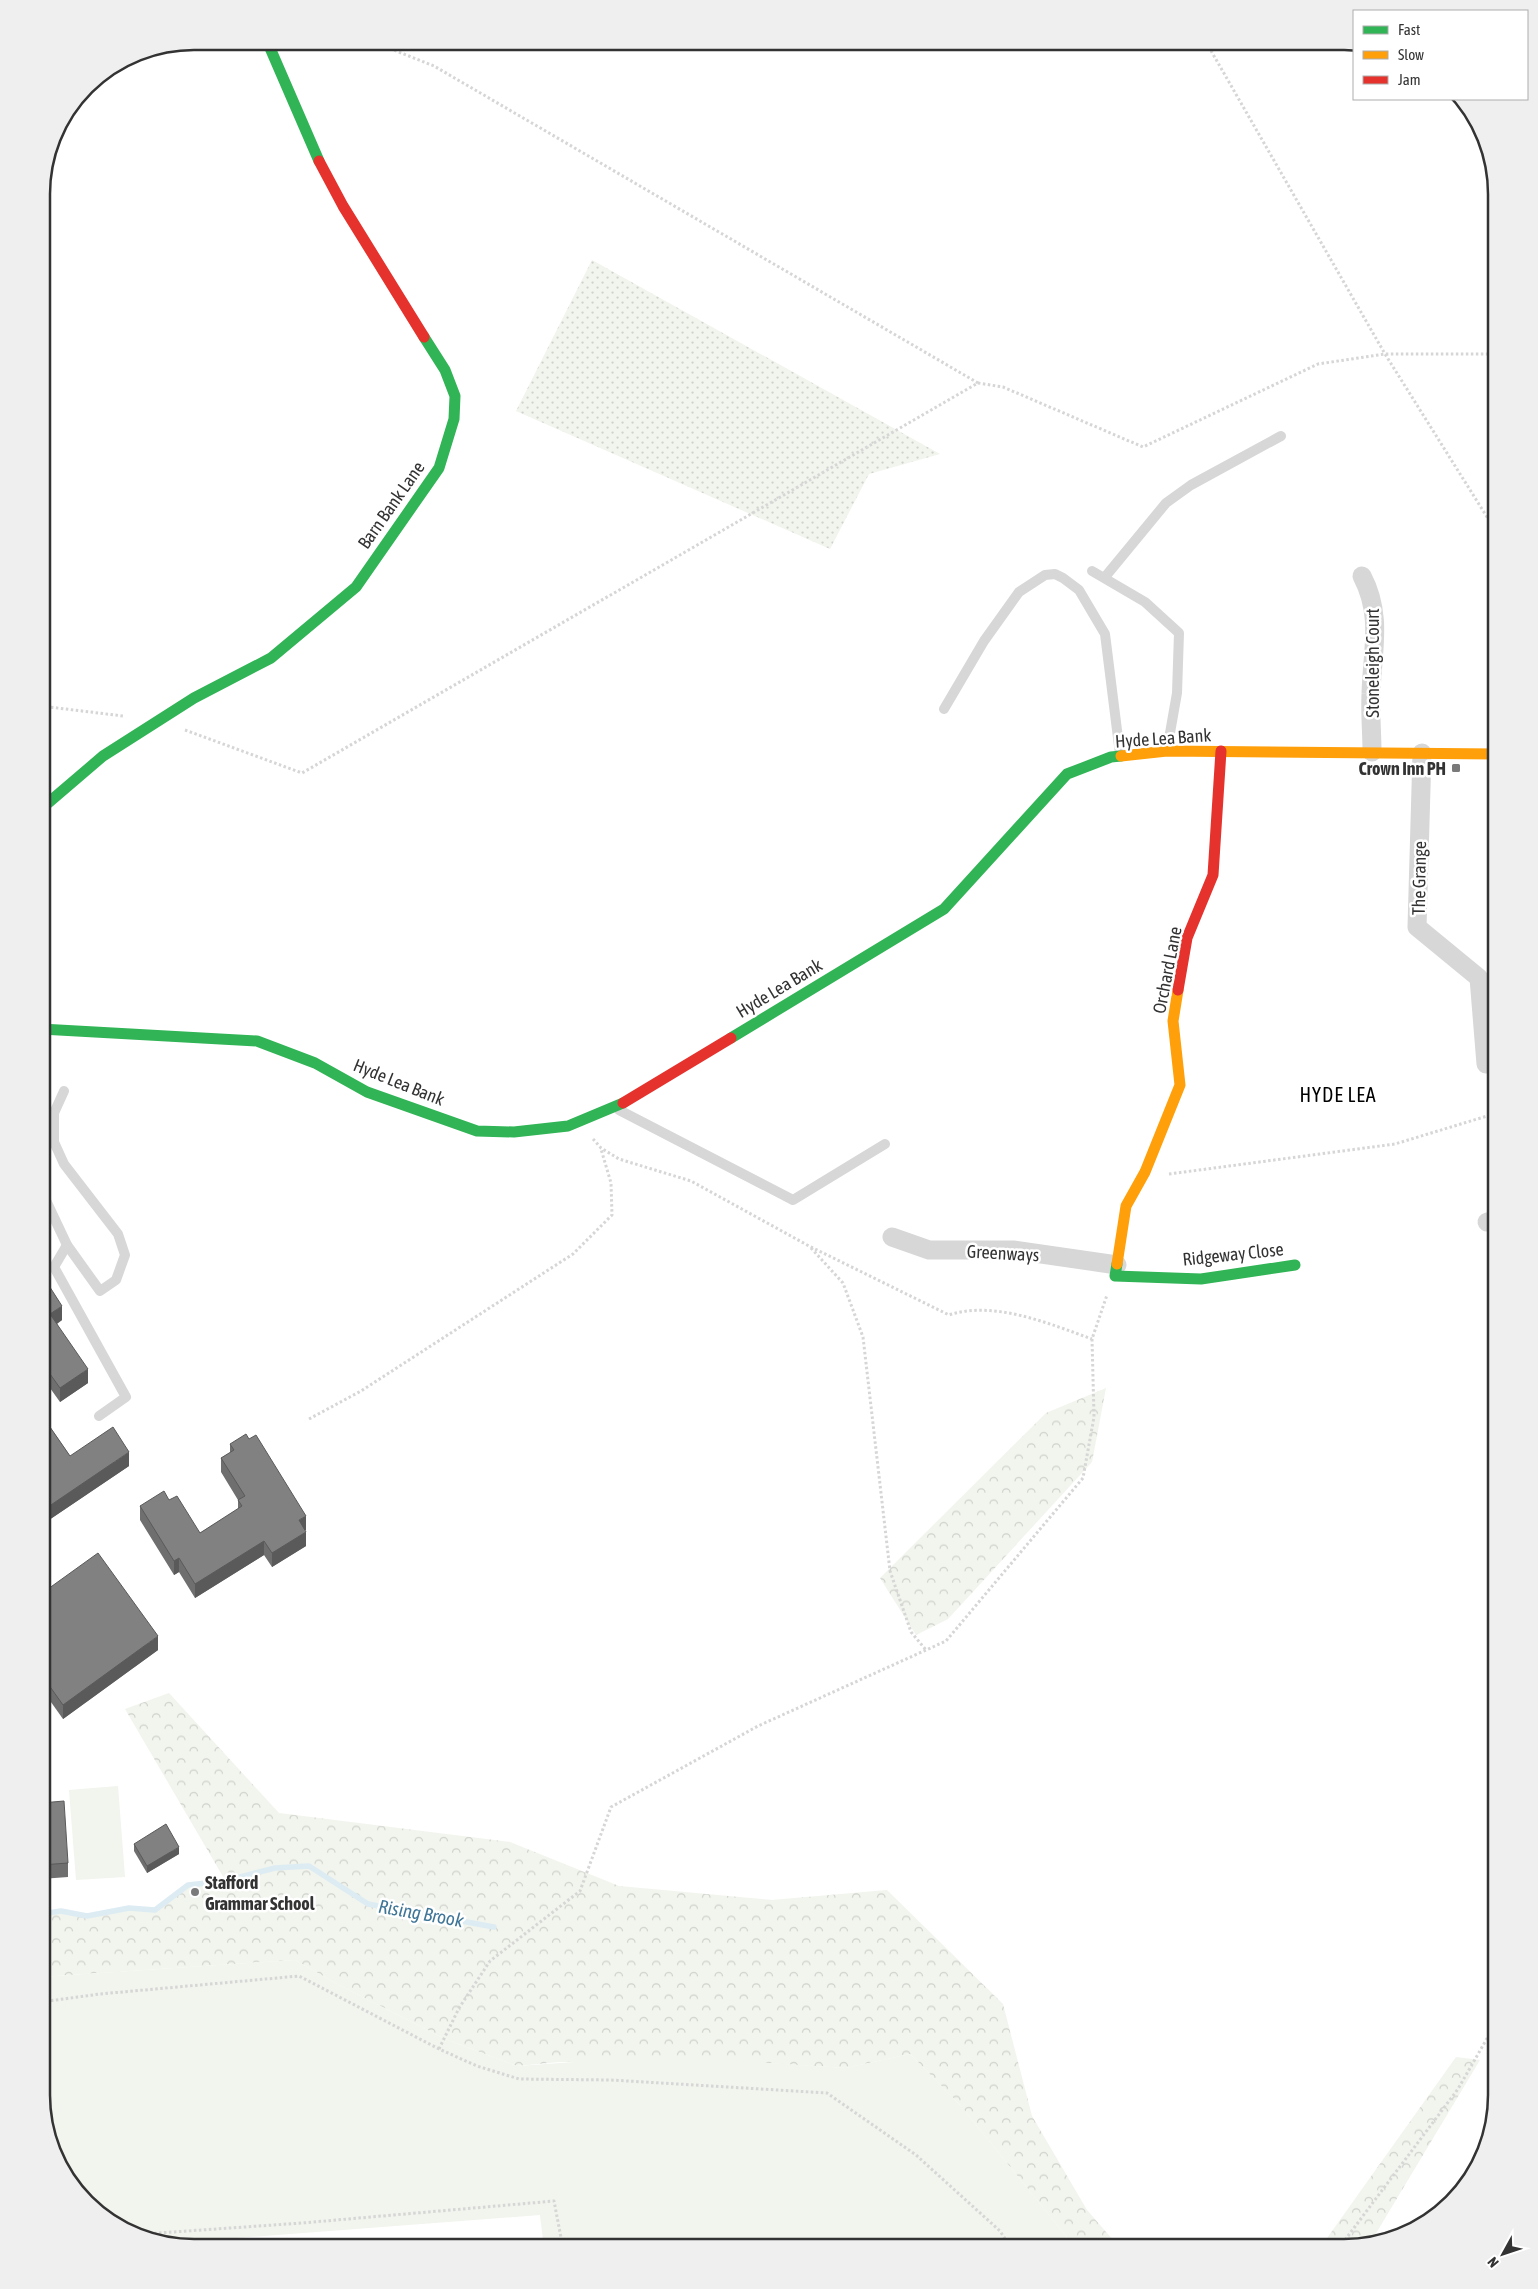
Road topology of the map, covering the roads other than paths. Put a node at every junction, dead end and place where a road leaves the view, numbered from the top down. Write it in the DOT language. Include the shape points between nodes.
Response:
graph roads {
  1 [pos="271,50"];
  2 [pos="1281,436"];
  3 [pos="1092,571"];
  4 [pos="1362,576"];
  5 [pos="1105,577"];
  6 [pos="944,709"];
  7 [pos="1167,751"];
  8 [pos="1221,751"];
  9 [pos="1372,752"];
  10 [pos="1422,753"];
  11 [pos="1488,754"];
  12 [pos="1120,756"];
  13 [pos="50,802"];
  14 [pos="50,1030"];
  15 [pos="1486,1064"];
  16 [pos="64,1091"];
  17 [pos="615,1108"];
  18 [pos="886,1144"];
  19 [pos="50,1209"];
  20 [pos="892,1237"];
  21 [pos="67,1245"];
  22 [pos="1295,1265"];
  23 [pos="1116,1270"];
  24 [pos="99,1416"];
  1 -- 13 [label="street, Barn Bank Lane" via="320,164 446,370 455,396 454,419 439,468 356,586 271,658 194,698 103,756"];
  2 -- 5 [label="lane" via="1191,485 1166,503"];
  3 -- 5 [label="lane"];
  4 -- 9 [label="street, Stoneleigh Court" via="1371,593 1376,617 1371,693"];
  5 -- 7 [label="lane" via="1145,602 1179,633 1177,693"];
  6 -- 12 [label="lane" via="984,641 1019,592 1044,575 1055,574 1079,590 1105,634"];
  7 -- 8 [label="street, Hyde Lea Bank"];
  7 -- 12 [label="street, Hyde Lea Bank"];
  8 -- 9 [label="street, Hyde Lea Bank"];
  8 -- 23 [label="street, Orchard Lane" via="1213,875 1187,938 1173,1021 1180,1085 1145,1172 1126,1206"];
  9 -- 10 [label="street, Hyde Lea Bank"];
  10 -- 11 [label="street, Hyde Lea Bank"];
  10 -- 15 [label="street, The Grange" via="1417,927 1478,978"];
  12 -- 17 [label="street, Hyde Lea Bank" via="1067,774 944,909"];
  14 -- 17 [label="street, Hyde Lea Bank" via="257,1041 315,1064 367,1092 478,1131 514,1132 580,1122"];
  16 -- 21 [label="lane" via="54,1113 54,1142 64,1164 118,1234 125,1256 116,1280 100,1292"];
  17 -- 18 [label="lane" via="793,1200"];
  19 -- 21 [label="lane"];
  20 -- 23 [label="street, Greenways" via="929,1250 1013,1250"];
  21 -- 24 [label="lane" via="54,1267 126,1397"];
  22 -- 23 [label="street, Ridgeway Close" via="1201,1279"];
}
